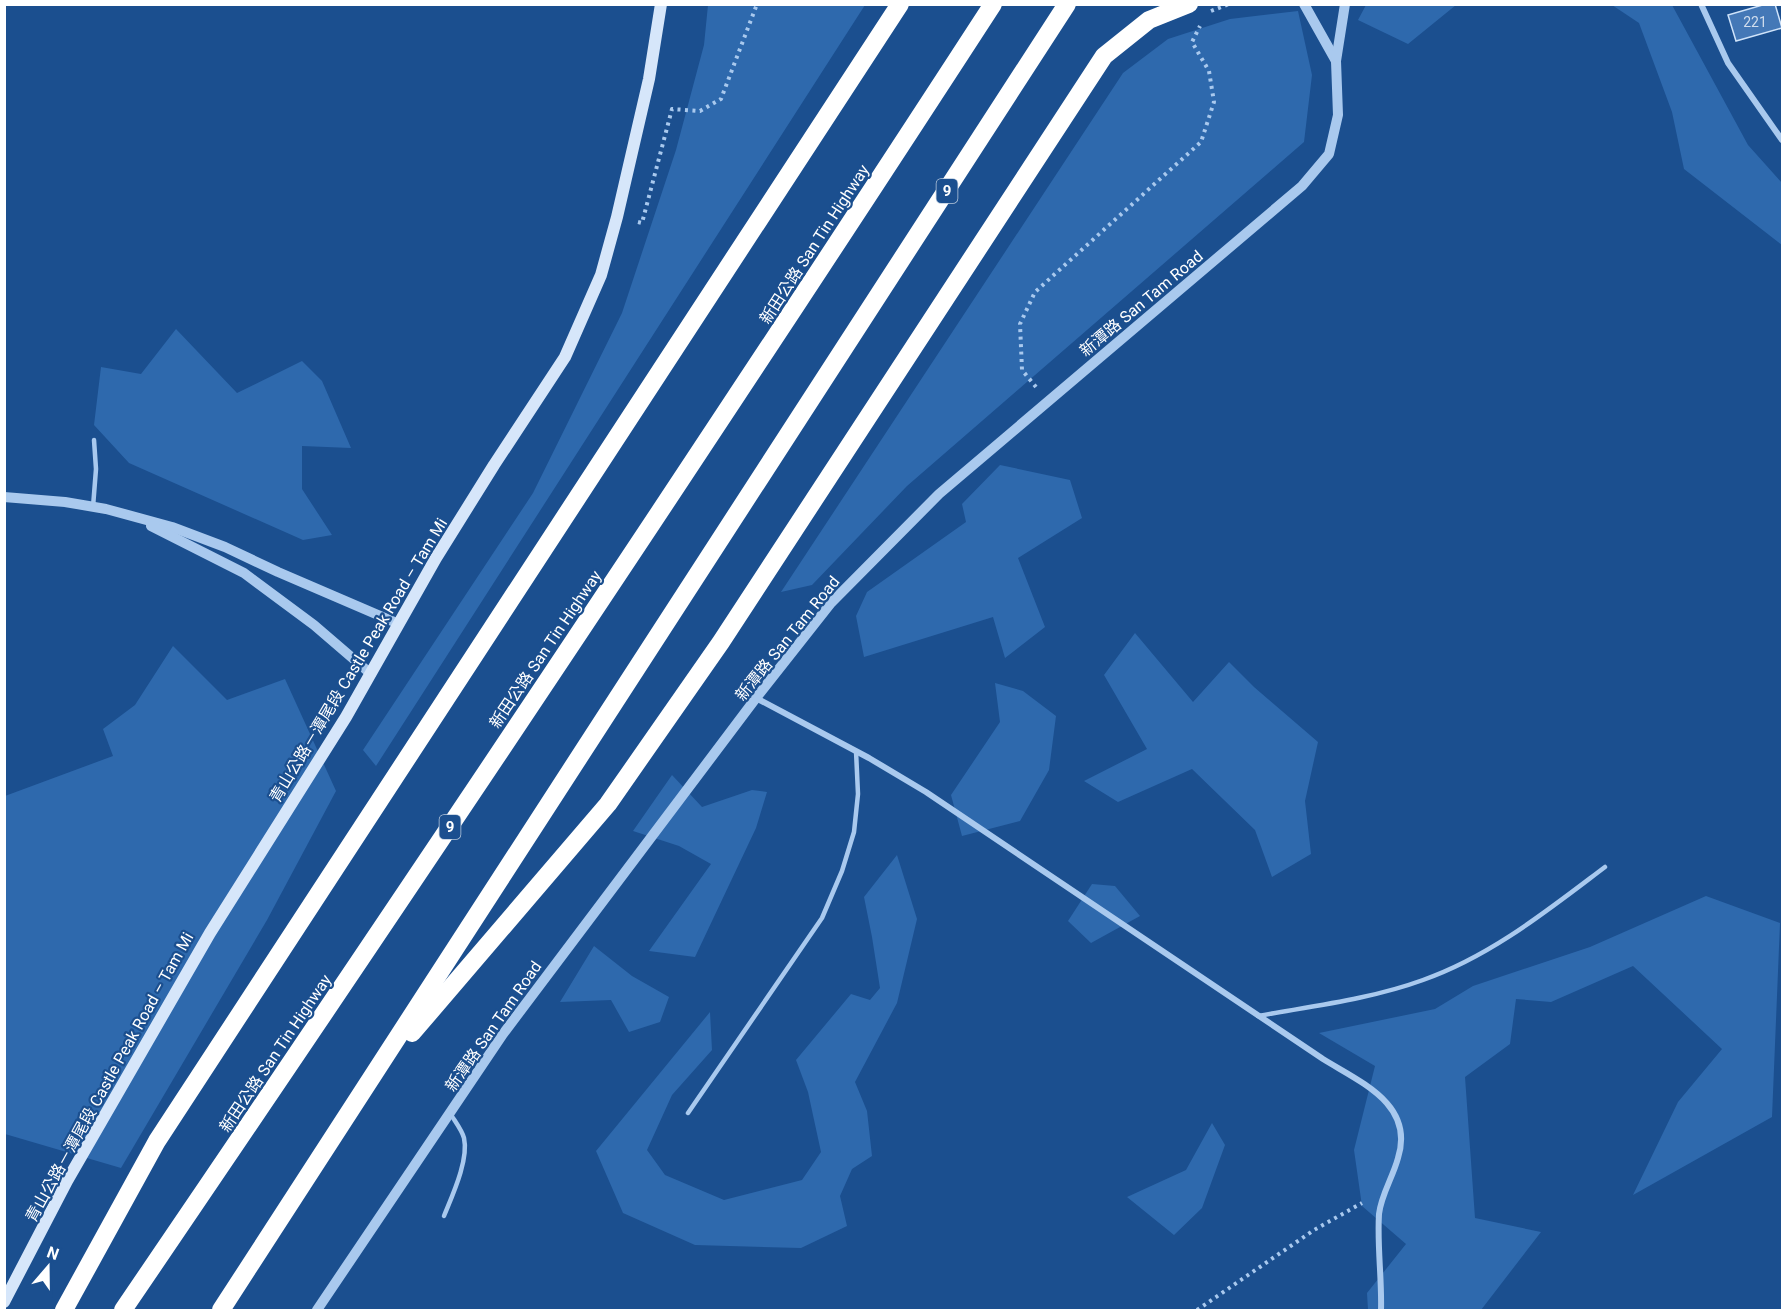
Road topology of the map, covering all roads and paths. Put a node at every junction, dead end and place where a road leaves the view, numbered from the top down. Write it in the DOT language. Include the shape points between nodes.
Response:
graph roads {
  1 [pos="661,4"];
  2 [pos="757,4"];
  3 [pos="900,4"];
  4 [pos="993,4"];
  5 [pos="1067,4"];
  6 [pos="1189,4"];
  7 [pos="1304,4"];
  8 [pos="1346,4"];
  9 [pos="1701,4"];
  10 [pos="1192,42"];
  11 [pos="1336,61"];
  12 [pos="1782,140"];
  13 [pos="617,217"];
  14 [pos="1048,402"];
  15 [pos="94,441"];
  16 [pos="4,497"];
  17 [pos="93,507"];
  18 [pos="123,513"];
  19 [pos="399,624"];
  20 [pos="371,674"];
  21 [pos="756,698"];
  22 [pos="856,751"];
  23 [pos="1605,867"];
  24 [pos="1258,1016"];
  25 [pos="365,1088"];
  26 [pos="450,1113"];
  27 [pos="688,1113"];
  28 [pos="1386,1190"];
  29 [pos="444,1216"];
  30 [pos="5,1300"];
  31 [pos="64,1311"];
  32 [pos="123,1311"];
  33 [pos="221,1311"];
  34 [pos="317,1311"];
  35 [pos="1197,1311"];
  36 [pos="1381,1311"];
  1 -- 13 [label="main road, 青山公路－潭尾段 Castle Peak Road – Tam Mi"];
  2 -- 13 [label="path" via="721,99 700,111 672,109 642,223"];
  3 -- 31 [label="highway" via="157,1141"];
  4 -- 32 [label="highway, 新田公路 San Tin Highway / 9" via="774,342"];
  5 -- 25 [label="highway, 9"];
  6 -- 25 [label="highway" via="1149,20 1104,56 721,642 608,804"];
  7 -- 11 [label="street, 新潭路 San Tam Road"];
  8 -- 11 [label="street, 新潭路 San Tam Road"];
  9 -- 12 [label="street" via="1728,63"];
  10 -- 14 [label="path" via="1209,71 1214,102 1201,142 1035,292 1020,324 1022,370"];
  11 -- 14 [label="street, 新潭路 San Tam Road" via="1338,115 1329,154 1302,186"];
  13 -- 19 [label="main road, 青山公路－潭尾段 Castle Peak Road – Tam Mi" via="601,275 565,357 436,558"];
  14 -- 21 [label="street, 新潭路 San Tam Road" via="939,494 839,594"];
  15 -- 17 [label="lane"];
  16 -- 17 [label="street"];
  17 -- 18 [label="street"];
  18 -- 19 [label="street" via="225,547"];
  18 -- 20 [label="street" via="244,573"];
  19 -- 20 [label="main road, 青山公路－潭尾段 Castle Peak Road – Tam Mi"];
  20 -- 30 [label="main road, 青山公路－潭尾段 Castle Peak Road – Tam Mi" via="210,933 67,1181"];
  21 -- 22 [label="street"];
  21 -- 26 [label="street, 新潭路 San Tam Road" via="503,1034"];
  22 -- 24 [label="street" via="926,792"];
  22 -- 27 [label="lane" via="858,794 854,832 822,918"];
  23 -- 24 [label="lane" via="1485,952 1424,980 1356,998"];
  24 -- 28 [label="street" via="1384,1098 1395,1112 1401,1134 1399,1156"];
  25 -- 33 [label="highway, 9"];
  26 -- 29 [label="lane" via="464,1138 464,1158"];
  26 -- 34 [label="street, 新潭路 San Tam Road"];
  28 -- 35 [label="path" via="1314,1230"];
  28 -- 36 [label="street" via="1379,1213"];
}
